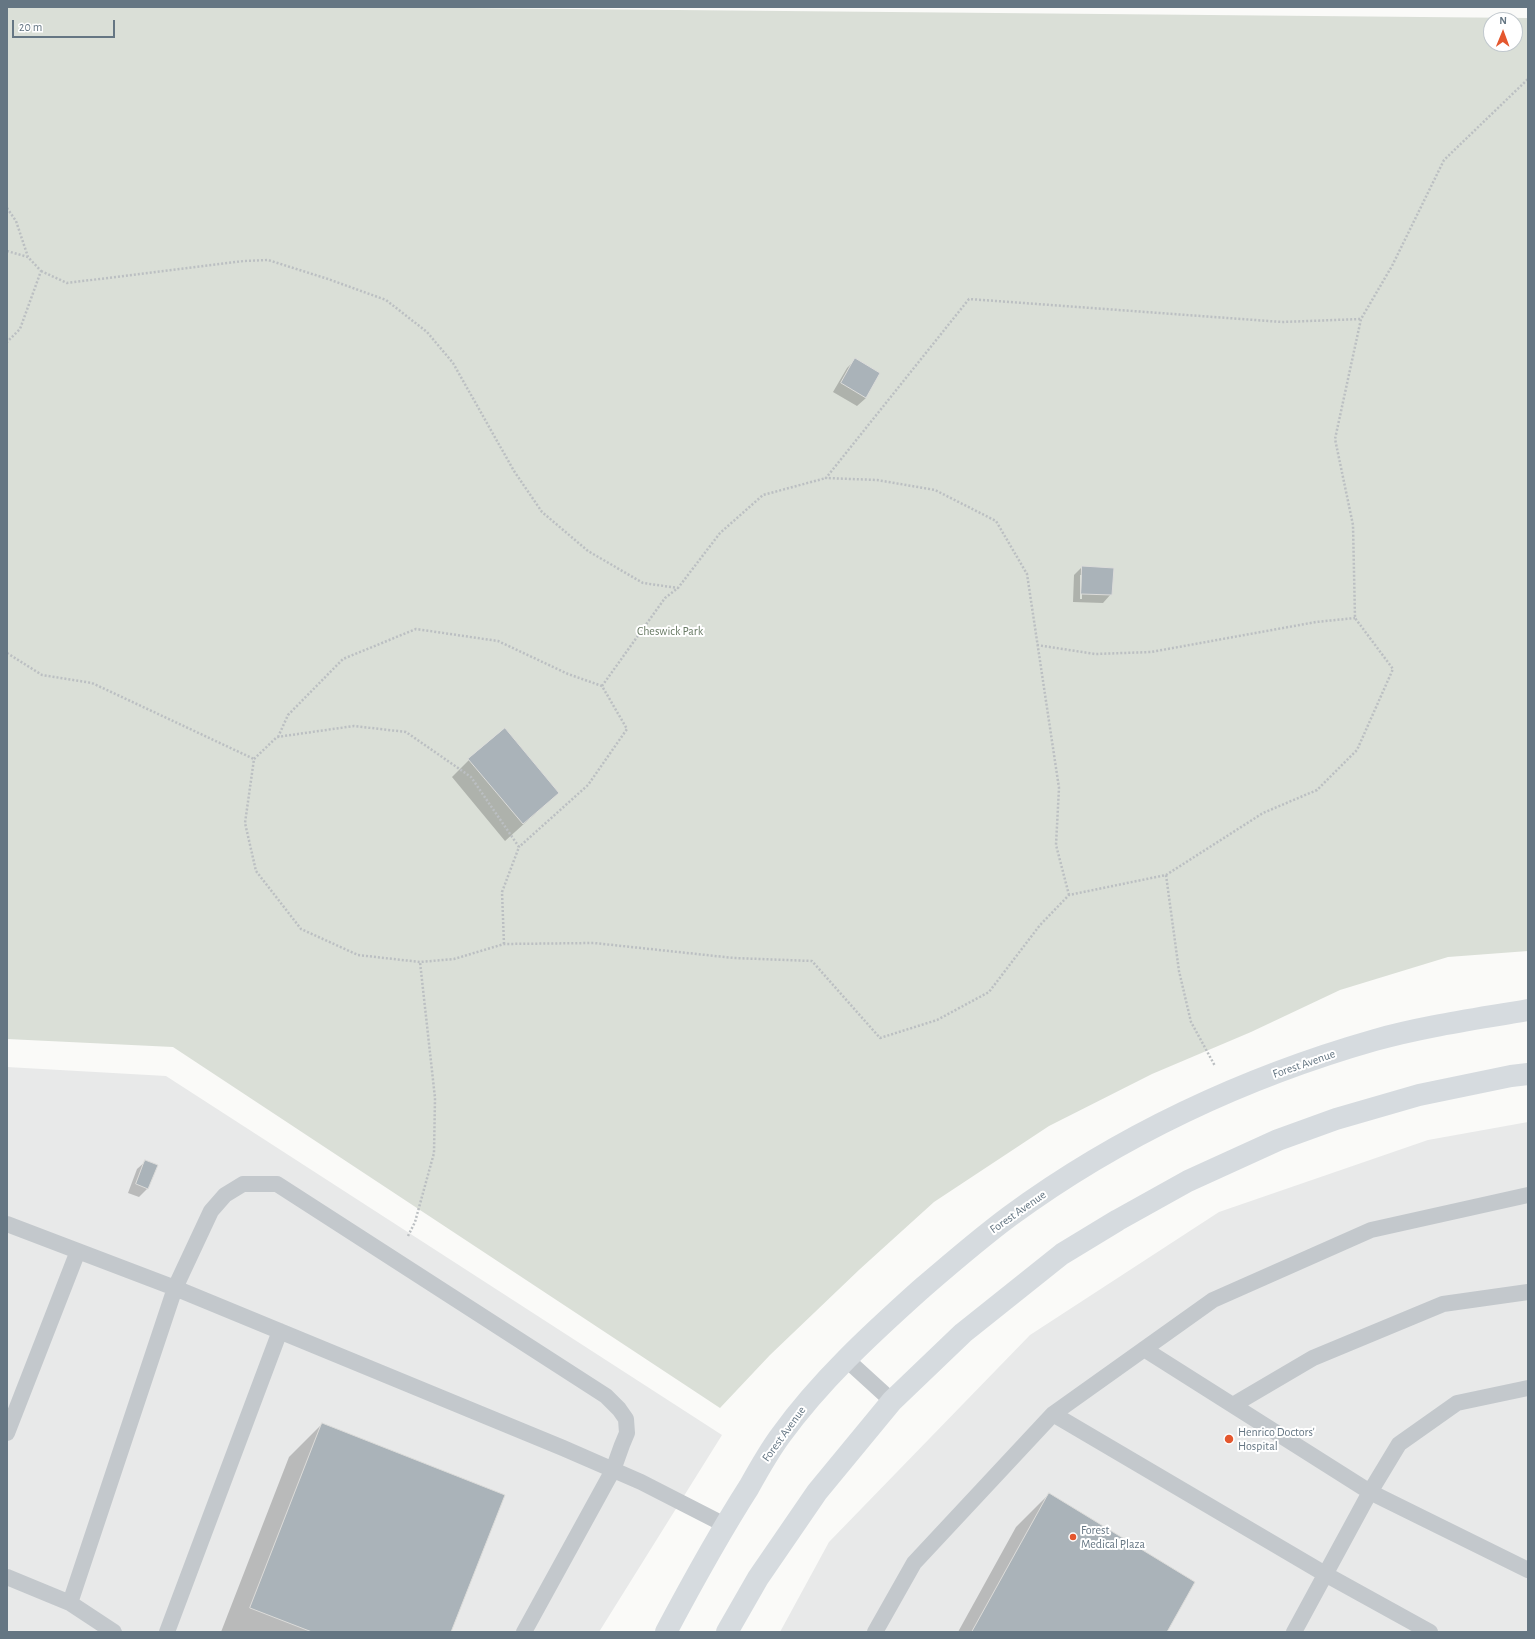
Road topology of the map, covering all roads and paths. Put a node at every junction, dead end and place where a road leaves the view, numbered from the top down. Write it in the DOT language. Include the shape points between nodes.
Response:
graph roads {
  1 [pos="1528,79"];
  2 [pos="7,208"];
  3 [pos="7,252"];
  4 [pos="28,257"];
  5 [pos="41,271"];
  6 [pos="1361,319"];
  7 [pos="7,342"];
  8 [pos="826,478"];
  9 [pos="678,588"];
  10 [pos="1355,618"];
  11 [pos="1037,644"];
  12 [pos="7,653"];
  13 [pos="602,686"];
  14 [pos="277,737"];
  15 [pos="254,759"];
  16 [pos="519,847"];
  17 [pos="1166,875"];
  18 [pos="1069,895"];
  19 [pos="504,944"];
  20 [pos="420,962"];
  21 [pos="1528,1010"];
  22 [pos="1528,1074"];
  23 [pos="1230,1092"];
  24 [pos="1528,1195"];
  25 [pos="7,1224"];
  26 [pos="78,1251"];
  27 [pos="396,1261"];
  28 [pos="175,1288"];
  29 [pos="1528,1292"];
  30 [pos="280,1331"];
  31 [pos="1144,1349"];
  32 [pos="847,1360"];
  33 [pos="1528,1388"];
  34 [pos="892,1401"];
  35 [pos="1233,1405"];
  36 [pos="1053,1414"];
  37 [pos="7,1433"];
  38 [pos="613,1470"];
  39 [pos="1370,1492"];
  40 [pos="725,1525"];
  41 [pos="1528,1570"];
  42 [pos="1325,1574"];
  43 [pos="7,1577"];
  44 [pos="70,1603"];
  45 [pos="114,1632"];
  46 [pos="167,1632"];
  47 [pos="524,1632"];
  48 [pos="666,1632"];
  49 [pos="727,1632"];
  50 [pos="875,1632"];
  51 [pos="1294,1632"];
  52 [pos="1430,1632"];
  1 -- 6 [label="path" via="1444,160 1392,266"];
  2 -- 4 [label="path" via="16,221"];
  3 -- 4 [label="path"];
  4 -- 5 [label="path"];
  5 -- 7 [label="path" via="20,329"];
  5 -- 9 [label="path" via="67,283 268,260 386,300 427,332 453,363 514,471 542,512 588,551 643,582"];
  6 -- 8 [label="path" via="1282,322 969,299"];
  6 -- 10 [label="path" via="1334,439 1353,525"];
  8 -- 9 [label="path" via="763,494 720,533"];
  8 -- 11 [label="path" via="877,480 936,490 996,521 1027,574"];
  9 -- 13 [label="path" via="665,598"];
  10 -- 11 [label="path" via="1316,622 1151,652 1095,654"];
  10 -- 17 [label="path" via="1393,669 1356,750 1318,790 1263,813"];
  11 -- 18 [label="path" via="1059,788 1056,845"];
  12 -- 15 [label="path" via="42,675 92,683"];
  13 -- 14 [label="path" via="568,674 498,641 416,629 343,659 288,715"];
  13 -- 16 [label="path" via="627,729 588,785"];
  14 -- 15 [label="path"];
  14 -- 16 [label="path" via="354,726 406,732 471,777"];
  15 -- 20 [label="path" via="245,823 256,871 301,929 358,955"];
  16 -- 19 [label="path" via="502,892"];
  17 -- 18 [label="path"];
  17 -- 23 [label="path" via="1179,971 1191,1022"];
  18 -- 19 [label="path" via="1040,925 989,992 937,1020 880,1038 812,961 734,958 594,943"];
  19 -- 20 [label="path" via="454,959"];
  20 -- 27 [label="path" via="435,1098 434,1153 415,1222"];
  21 -- 23 [label="main road, Forest Avenue" via="1445,1024 1375,1040"];
  22 -- 34 [label="main road" via="1419,1095 1336,1119 1278,1140 1188,1181 1062,1254 963,1333"];
  23 -- 32 [label="main road, Forest Avenue" via="1168,1120 1106,1153 1011,1215 896,1311"];
  24 -- 31 [label="lane" via="1371,1230 1213,1300"];
  25 -- 26 [label="lane"];
  26 -- 28 [label="lane"];
  26 -- 37 [label="lane"];
  27 -- 28 [label="lane" via="277,1184 243,1184 225,1195 211,1212"];
  27 -- 38 [label="lane" via="606,1396 620,1409 626,1419 627,1433"];
  28 -- 30 [label="lane"];
  28 -- 44 [label="lane"];
  29 -- 35 [label="lane" via="1443,1304 1313,1358"];
  30 -- 38 [label="lane"];
  30 -- 46 [label="lane"];
  31 -- 35 [label="lane"];
  31 -- 36 [label="lane"];
  32 -- 34 [label="lane"];
  32 -- 40 [label="main road, Forest Avenue" via="817,1391 781,1435"];
  33 -- 39 [label="lane" via="1457,1402 1399,1444"];
  34 -- 49 [label="main road" via="817,1492 758,1578"];
  35 -- 39 [label="lane"];
  36 -- 42 [label="lane"];
  36 -- 50 [label="lane" via="914,1563"];
  38 -- 40 [label="lane"];
  38 -- 47 [label="lane"];
  39 -- 41 [label="lane"];
  39 -- 42 [label="lane"];
  40 -- 48 [label="main road, Forest Avenue"];
  42 -- 51 [label="lane"];
  42 -- 52 [label="lane"];
  43 -- 44 [label="lane"];
  44 -- 45 [label="lane"];
}
